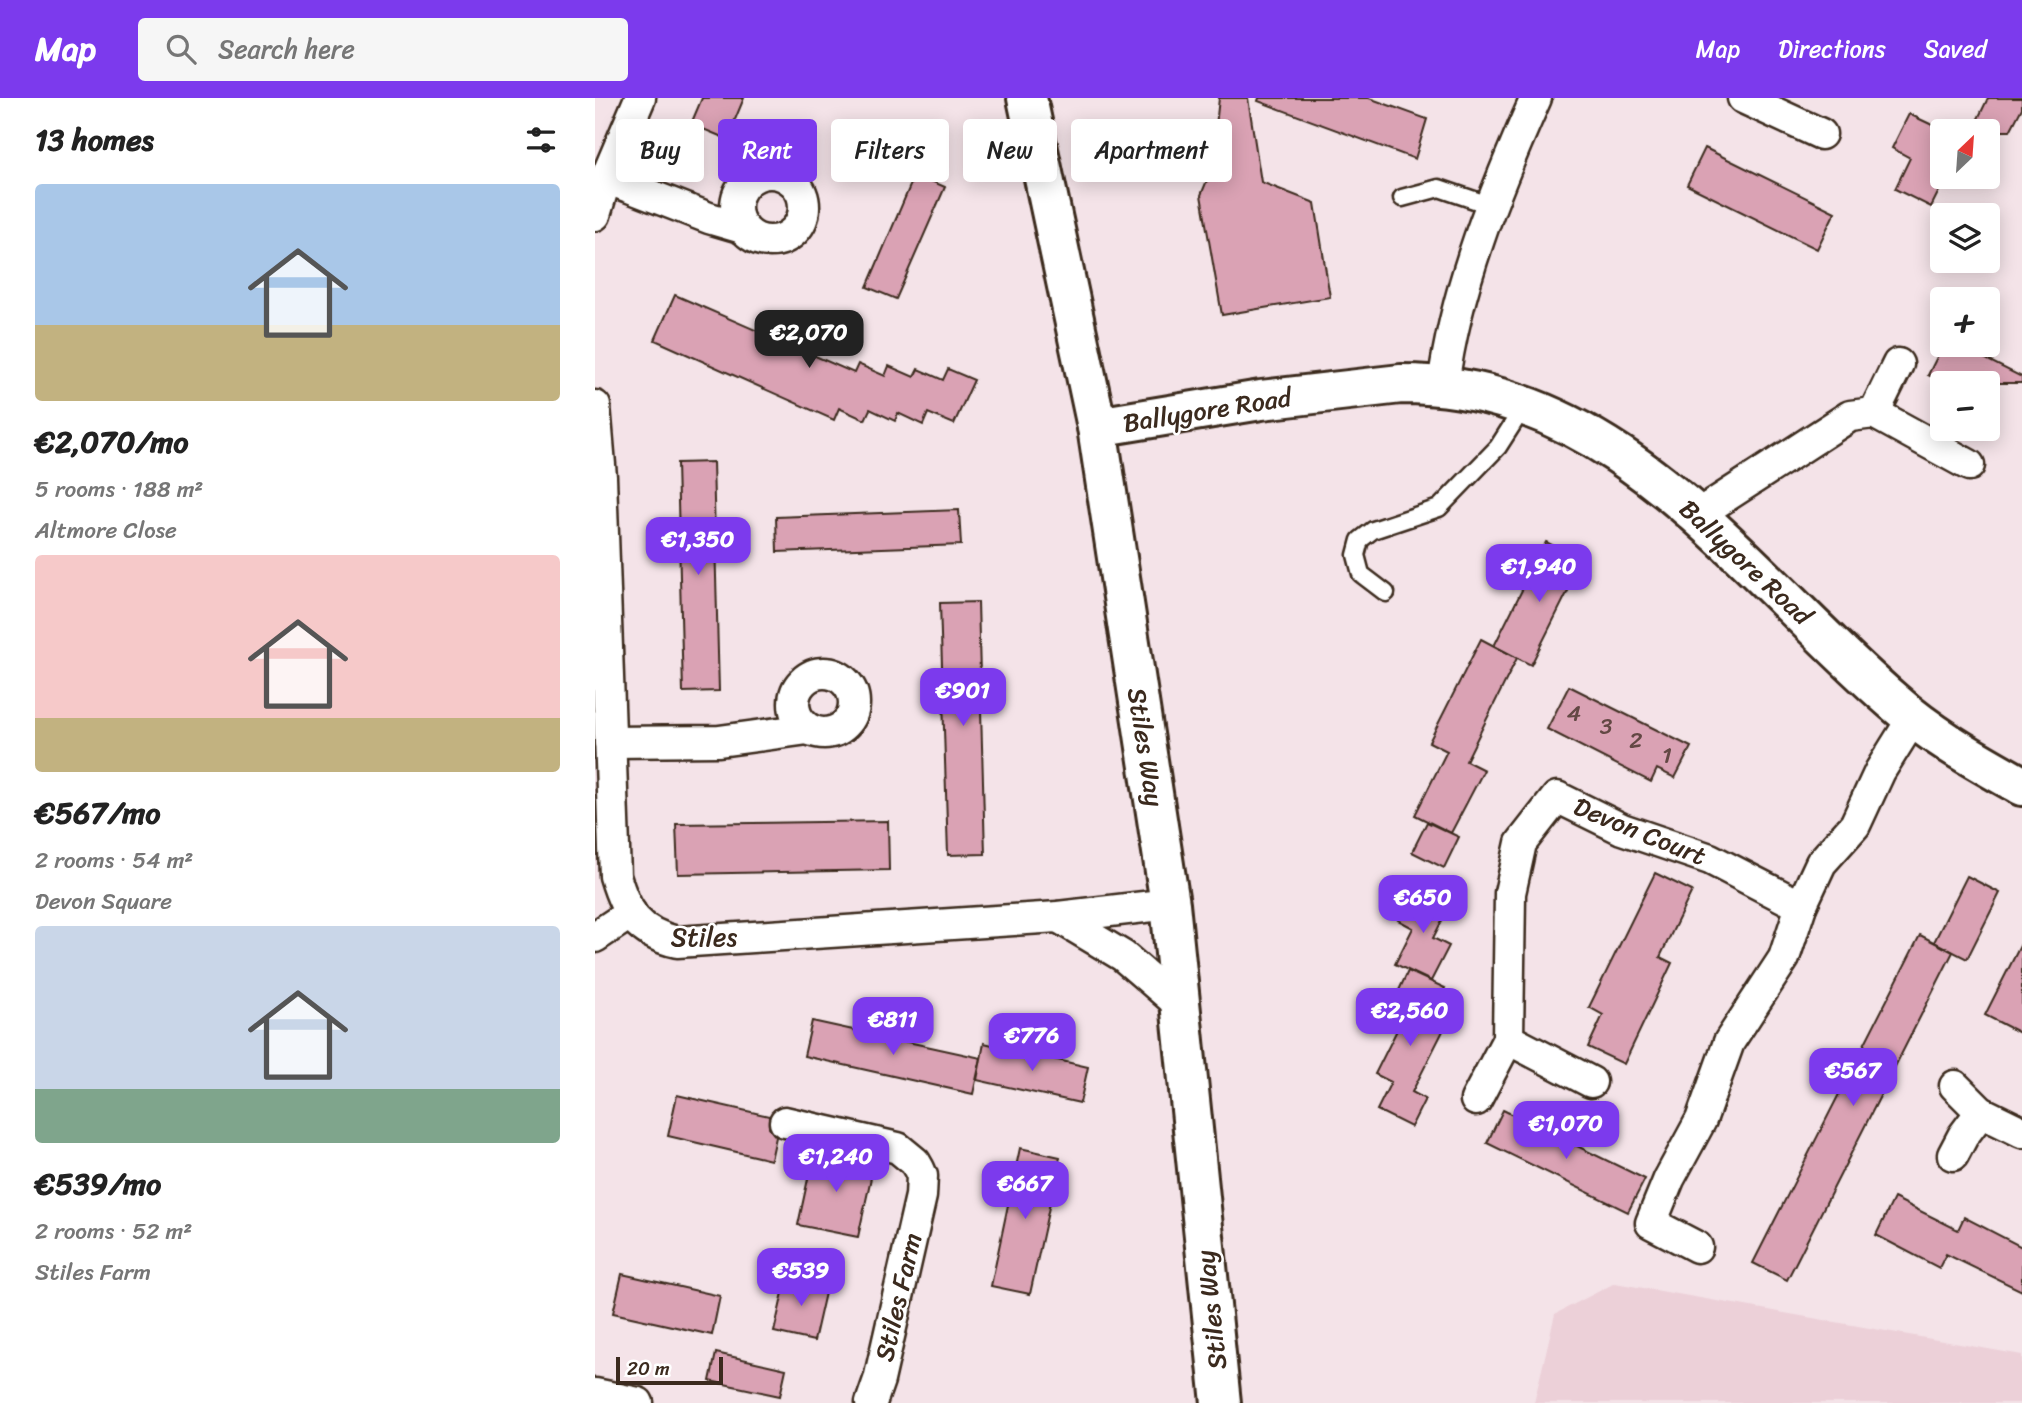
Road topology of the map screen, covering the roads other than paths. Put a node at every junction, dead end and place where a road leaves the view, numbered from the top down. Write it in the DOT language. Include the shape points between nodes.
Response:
graph roads {
  1 [pos="640,98"];
  2 [pos="1027,98"];
  3 [pos="1535,98"];
  4 [pos="1743,98"];
  5 [pos="1821,134"];
  6 [pos="605,178"];
  7 [pos="1402,198"];
  8 [pos="1492,206"];
  9 [pos="595,215"];
  10 [pos="743,228"];
  11 [pos="1898,364"];
  12 [pos="1443,386"];
  13 [pos="595,406"];
  14 [pos="1525,406"];
  15 [pos="1874,413"];
  16 [pos="1097,427"];
  17 [pos="1969,465"];
  18 [pos="1697,515"];
  19 [pos="599,547"];
  20 [pos="1386,593"];
  21 [pos="1913,718"];
  22 [pos="808,729"];
  23 [pos="610,741"];
  24 [pos="2022,786"];
  25 [pos="1170,904"];
  26 [pos="1801,906"];
  27 [pos="631,913"];
  28 [pos="1058,916"];
  29 [pos="595,937"];
  30 [pos="1181,1006"];
  31 [pos="1508,1039"];
  32 [pos="1591,1082"];
  33 [pos="1955,1086"];
  34 [pos="1476,1100"];
  35 [pos="1981,1112"];
  36 [pos="785,1122"];
  37 [pos="2022,1132"];
  38 [pos="1953,1155"];
  39 [pos="1697,1247"];
  40 [pos="595,1394"];
  41 [pos="638,1403"];
  42 [pos="871,1403"];
  43 [pos="1221,1403"];
  1 -- 6 [label="street"];
  2 -- 16 [label="main road, Stiles Way"];
  3 -- 8 [label="street"];
  4 -- 5 [label="street"];
  6 -- 9 [label="street"];
  6 -- 10 [label="street"];
  7 -- 8 [label="lane" via="1439,188"];
  8 -- 12 [label="street" via="1457,311"];
  11 -- 15 [label="street"];
  12 -- 14 [label="main road, Ballygore Road"];
  12 -- 16 [label="main road, Ballygore Road" via="1357,388"];
  13 -- 19 [label="street, Stiles"];
  14 -- 18 [label="main road, Ballygore Road" via="1605,444"];
  14 -- 20 [label="lane" via="1498,447 1439,508 1373,530 1360,540 1356,555 1361,573"];
  15 -- 17 [label="street"];
  15 -- 18 [label="street" via="1850,416"];
  16 -- 25 [label="main road, Stiles Way"];
  18 -- 21 [label="main road, Ballygore Road"];
  19 -- 23 [label="street, Stiles"];
  21 -- 24 [label="main road, Ballygore Road"];
  21 -- 26 [label="street" via="1880,771 1855,825 1821,863"];
  22 -- 23 [label="street" via="719,741"];
  23 -- 27 [label="street, Stiles" via="615,876"];
  25 -- 28 [label="street, Stiles"];
  25 -- 30 [label="main road, Stiles Way"];
  26 -- 31 [label="street, Devon Court" via="1710,859 1622,829 1557,796 1521,843 1510,892"];
  26 -- 39 [label="street" via="1784,958 1729,1042 1701,1120 1651,1223"];
  27 -- 28 [label="street, Stiles" via="648,932 677,942"];
  27 -- 29 [label="street"];
  28 -- 30 [label="street" via="1123,956"];
  30 -- 43 [label="main road, Stiles Way"];
  31 -- 32 [label="street"];
  31 -- 34 [label="street, Devon Court"];
  33 -- 35 [label="street"];
  35 -- 37 [label="street"];
  35 -- 38 [label="street"];
  36 -- 42 [label="street, Stiles Farm" via="898,1148 922,1175 921,1196"];
  40 -- 41 [label="street"];
}
